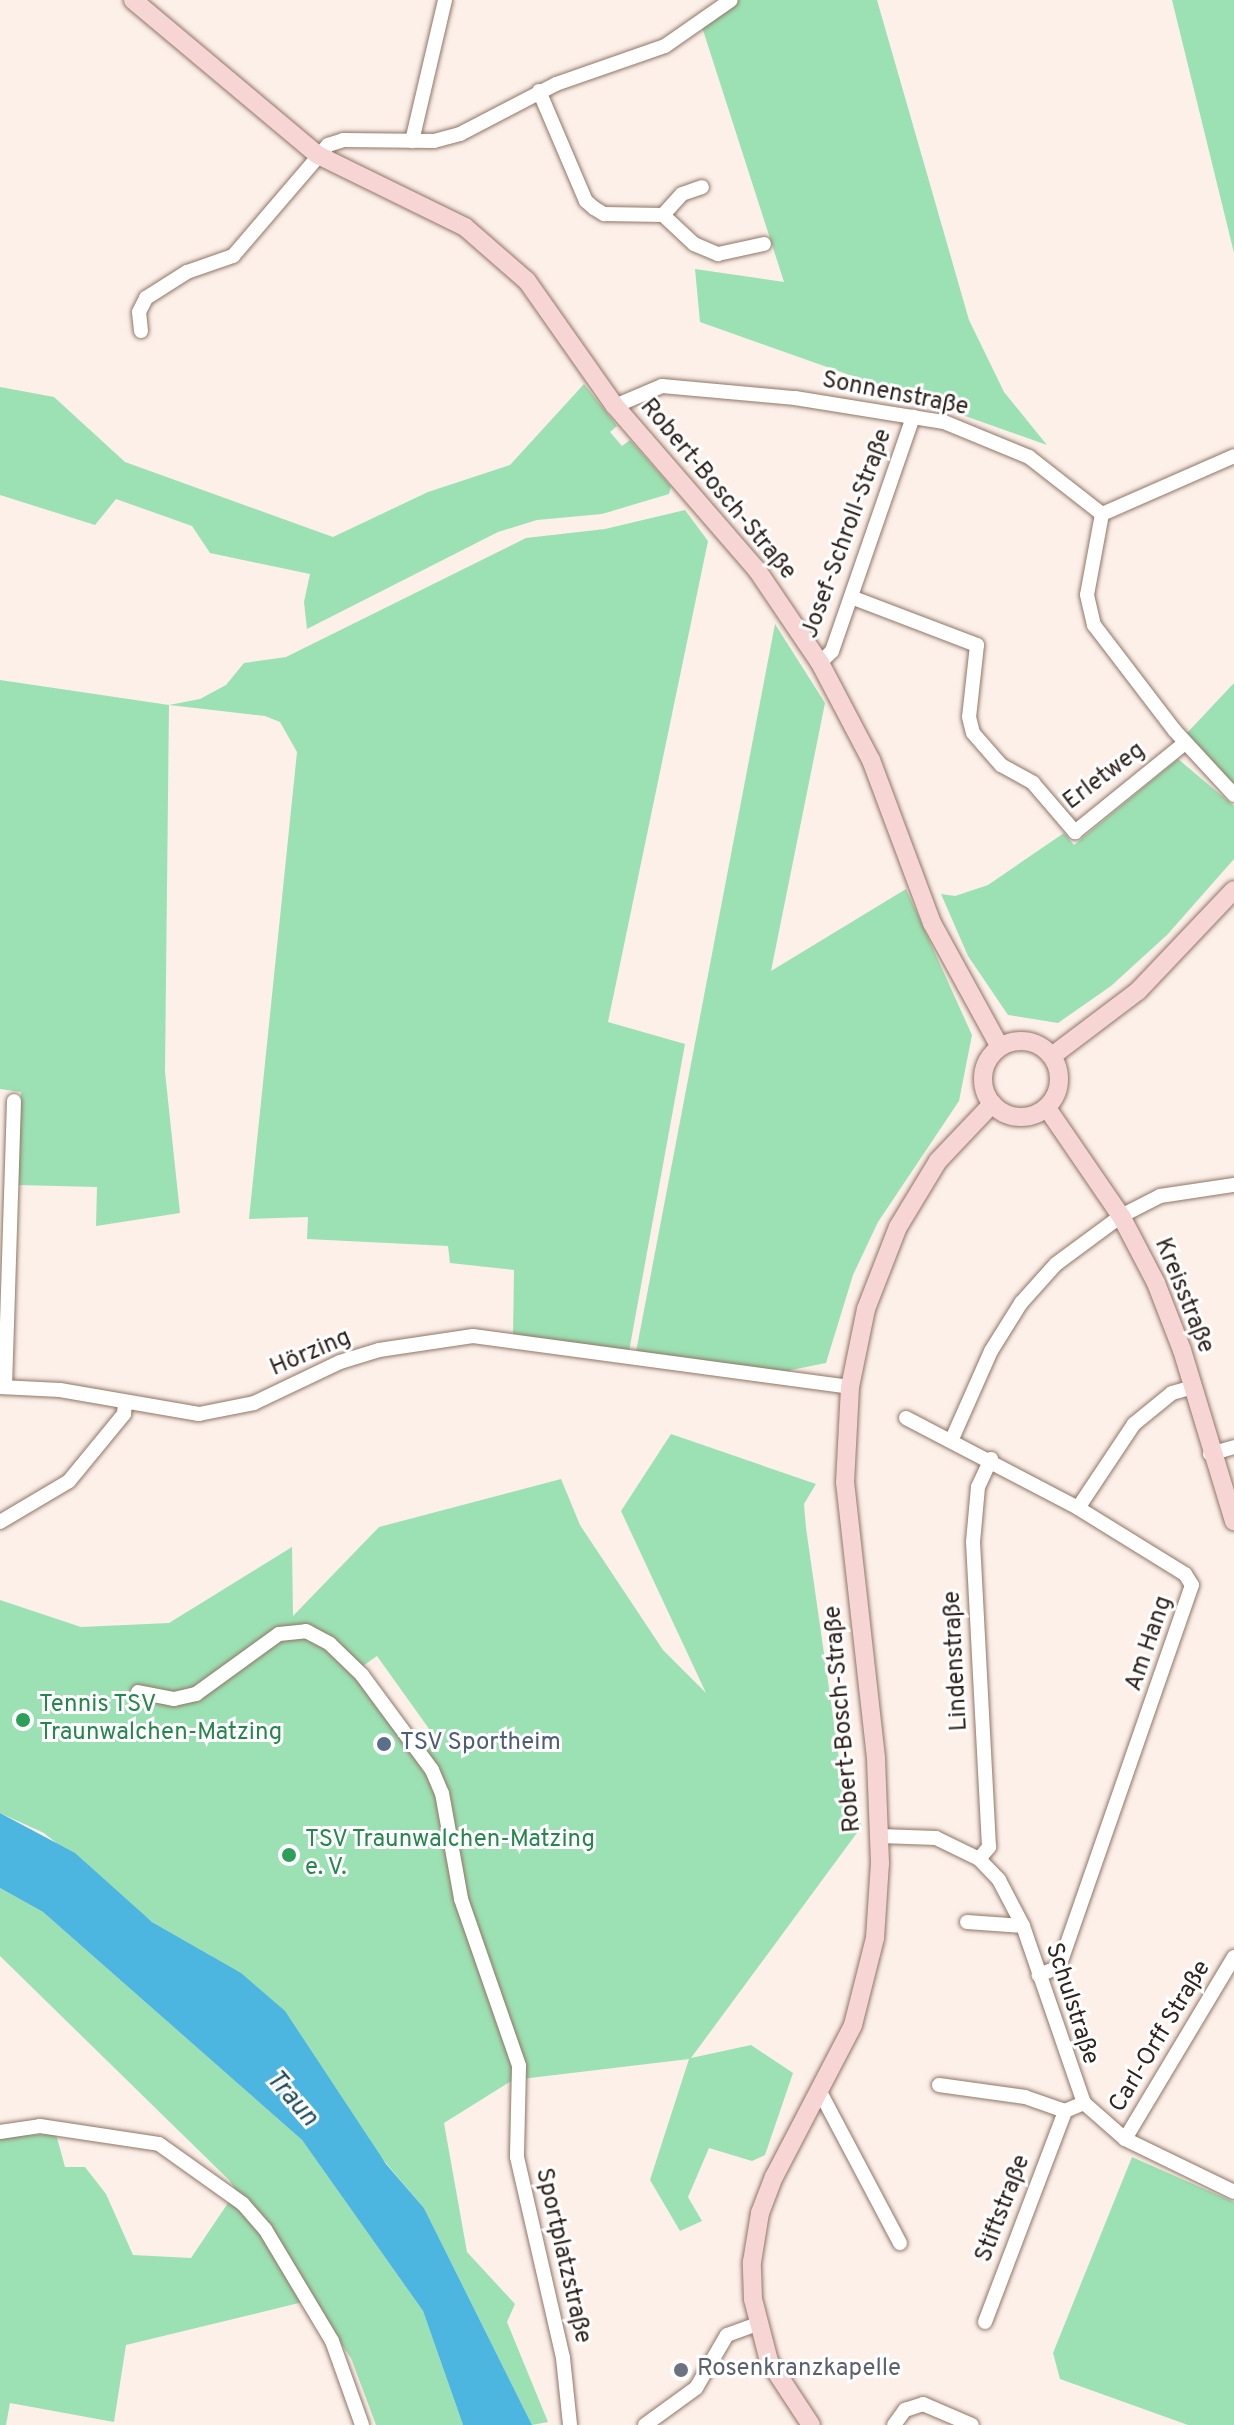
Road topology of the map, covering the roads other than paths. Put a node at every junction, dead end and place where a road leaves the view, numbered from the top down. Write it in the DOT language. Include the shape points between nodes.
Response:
graph roads {
  1 [pos="133,0"];
  2 [pos="445,0"];
  3 [pos="731,0"];
  4 [pos="539,91"];
  5 [pos="412,141"];
  6 [pos="318,155"];
  7 [pos="702,187"];
  8 [pos="663,215"];
  9 [pos="764,244"];
  10 [pos="141,331"];
  11 [pos="615,406"];
  12 [pos="913,417"];
  13 [pos="1234,456"];
  14 [pos="1102,514"];
  15 [pos="851,597"];
  16 [pos="820,663"];
  17 [pos="1185,743"];
  18 [pos="1234,795"];
  19 [pos="1234,890"];
  20 [pos="1000,1047"];
  21 [pos="1052,1056"];
  22 [pos="14,1101"];
  23 [pos="992,1104"];
  24 [pos="1047,1108"];
  25 [pos="1234,1185"];
  26 [pos="1121,1216"];
  27 [pos="2,1387"];
  28 [pos="850,1387"];
  29 [pos="1193,1387"];
  30 [pos="125,1402"];
  31 [pos="906,1418"];
  32 [pos="952,1439"];
  33 [pos="1234,1447"];
  34 [pos="1210,1454"];
  35 [pos="991,1459"];
  36 [pos="1078,1508"];
  37 [pos="1234,1521"];
  38 [pos="0,1522"];
  39 [pos="138,1692"];
  40 [pos="880,1836"];
  41 [pos="979,1859"];
  42 [pos="967,1922"];
  43 [pos="1023,1926"];
  44 [pos="1234,1957"];
  45 [pos="1039,1975"];
  46 [pos="939,2085"];
  47 [pos="820,2092"];
  48 [pos="1084,2103"];
  49 [pos="1065,2111"];
  50 [pos="0,2132"];
  51 [pos="1125,2139"];
  52 [pos="1234,2192"];
  53 [pos="900,2243"];
  54 [pos="985,2322"];
  55 [pos="758,2324"];
  56 [pos="362,2425"];
  57 [pos="570,2425"];
  58 [pos="645,2425"];
  59 [pos="811,2425"];
  60 [pos="894,2425"];
  61 [pos="972,2425"];
  1 -- 6 [label="main road, Robert-Bosch-Straße"];
  2 -- 5 [label="street"];
  3 -- 4 [label="street" via="702,23 635,59"];
  4 -- 5 [label="street" via="460,134"];
  4 -- 8 [label="street" via="586,201 604,214"];
  5 -- 6 [label="street" via="343,140"];
  6 -- 10 [label="street" via="305,178 233,256 187,272 146,298 139,312"];
  6 -- 11 [label="main road, Robert-Bosch-Straße" via="443,214 502,255 527,281"];
  7 -- 8 [label="street" via="682,194"];
  8 -- 9 [label="street" via="707,252 728,254"];
  11 -- 12 [label="street, Sonnenstraße" via="640,392 672,386"];
  11 -- 16 [label="main road, Robert-Bosch-Straße" via="757,570"];
  12 -- 14 [label="street, Sonnenstraße" via="974,432 1029,457"];
  12 -- 15 [label="street, Josef-Schroll-Straße"];
  13 -- 14 [label="street"];
  14 -- 17 [label="street" via="1087,595 1090,615"];
  15 -- 16 [label="street, Josef-Schroll-Straße" via="832,651"];
  15 -- 17 [label="street, Erletweg" via="977,645 969,717 973,733 1001,765 1033,783 1075,832"];
  16 -- 20 [label="main road, Robert-Bosch-Straße" via="871,760 932,923"];
  17 -- 18 [label="street"];
  19 -- 21 [label="main road" via="1148,981"];
  20 -- 21 [label="main road" via="1022,1041"];
  20 -- 23 [label="main road" via="983,1074"];
  21 -- 24 [label="main road" via="1059,1089"];
  22 -- 27 [label="street, Hörzing"];
  23 -- 24 [label="main road" via="1025,1118"];
  23 -- 28 [label="main road, Robert-Bosch-Straße" via="938,1161 898,1227 866,1309"];
  24 -- 26 [label="main road, Kreisstraße"];
  25 -- 26 [label="street" via="1160,1196"];
  26 -- 29 [label="main road, Kreisstraße" via="1168,1311"];
  26 -- 32 [label="street" via="1056,1264 1021,1303 991,1351"];
  27 -- 30 [label="street, Hörzing" via="60,1390"];
  28 -- 30 [label="street, Hörzing" via="516,1339 444,1338 340,1362 254,1403 199,1414"];
  28 -- 40 [label="main road, Robert-Bosch-Straße" via="847,1532 871,1702"];
  29 -- 34 [label="main road, Kreisstraße"];
  29 -- 36 [label="street" via="1172,1393 1134,1424"];
  30 -- 38 [label="street" via="124,1414 69,1481"];
  31 -- 32 [label="street, Am Hang"];
  32 -- 35 [label="street, Am Hang"];
  33 -- 34 [label="street"];
  34 -- 37 [label="main road, Kreisstraße"];
  35 -- 36 [label="street, Am Hang"];
  35 -- 41 [label="street, Lindenstraße" via="978,1487 973,1542 989,1847"];
  36 -- 45 [label="street, Am Hang" via="1185,1574 1192,1585 1059,1967"];
  39 -- 57 [label="street, Sportplatzstraße" via="174,1699 196,1694 279,1634 306,1631 330,1644 362,1675 432,1770 442,1793 461,1899 519,2066 517,2157 563,2358"];
  40 -- 41 [label="street, Schulstraße" via="936,1838"];
  40 -- 47 [label="main road, Robert-Bosch-Straße" via="868,1978 845,2043"];
  41 -- 43 [label="street, Schulstraße" via="999,1880"];
  42 -- 43 [label="street"];
  43 -- 45 [label="street, Schulstraße"];
  44 -- 51 [label="street, Carl-Orff Straße"];
  45 -- 48 [label="street, Schulstraße"];
  46 -- 49 [label="street" via="1025,2097"];
  47 -- 53 [label="street"];
  47 -- 55 [label="main road, Robert-Bosch-Straße" via="760,2213 752,2262"];
  48 -- 49 [label="street"];
  48 -- 51 [label="street, Schulstraße"];
  49 -- 54 [label="street, Stiftstraße"];
  50 -- 56 [label="street" via="40,2126 159,2144 243,2204 273,2240 332,2341"];
  51 -- 52 [label="street, Schulstraße"];
  55 -- 58 [label="street" via="727,2335 696,2388"];
  55 -- 59 [label="main road, Robert-Bosch-Straße" via="779,2380"];
  60 -- 61 [label="street" via="905,2410 923,2404"];
}
